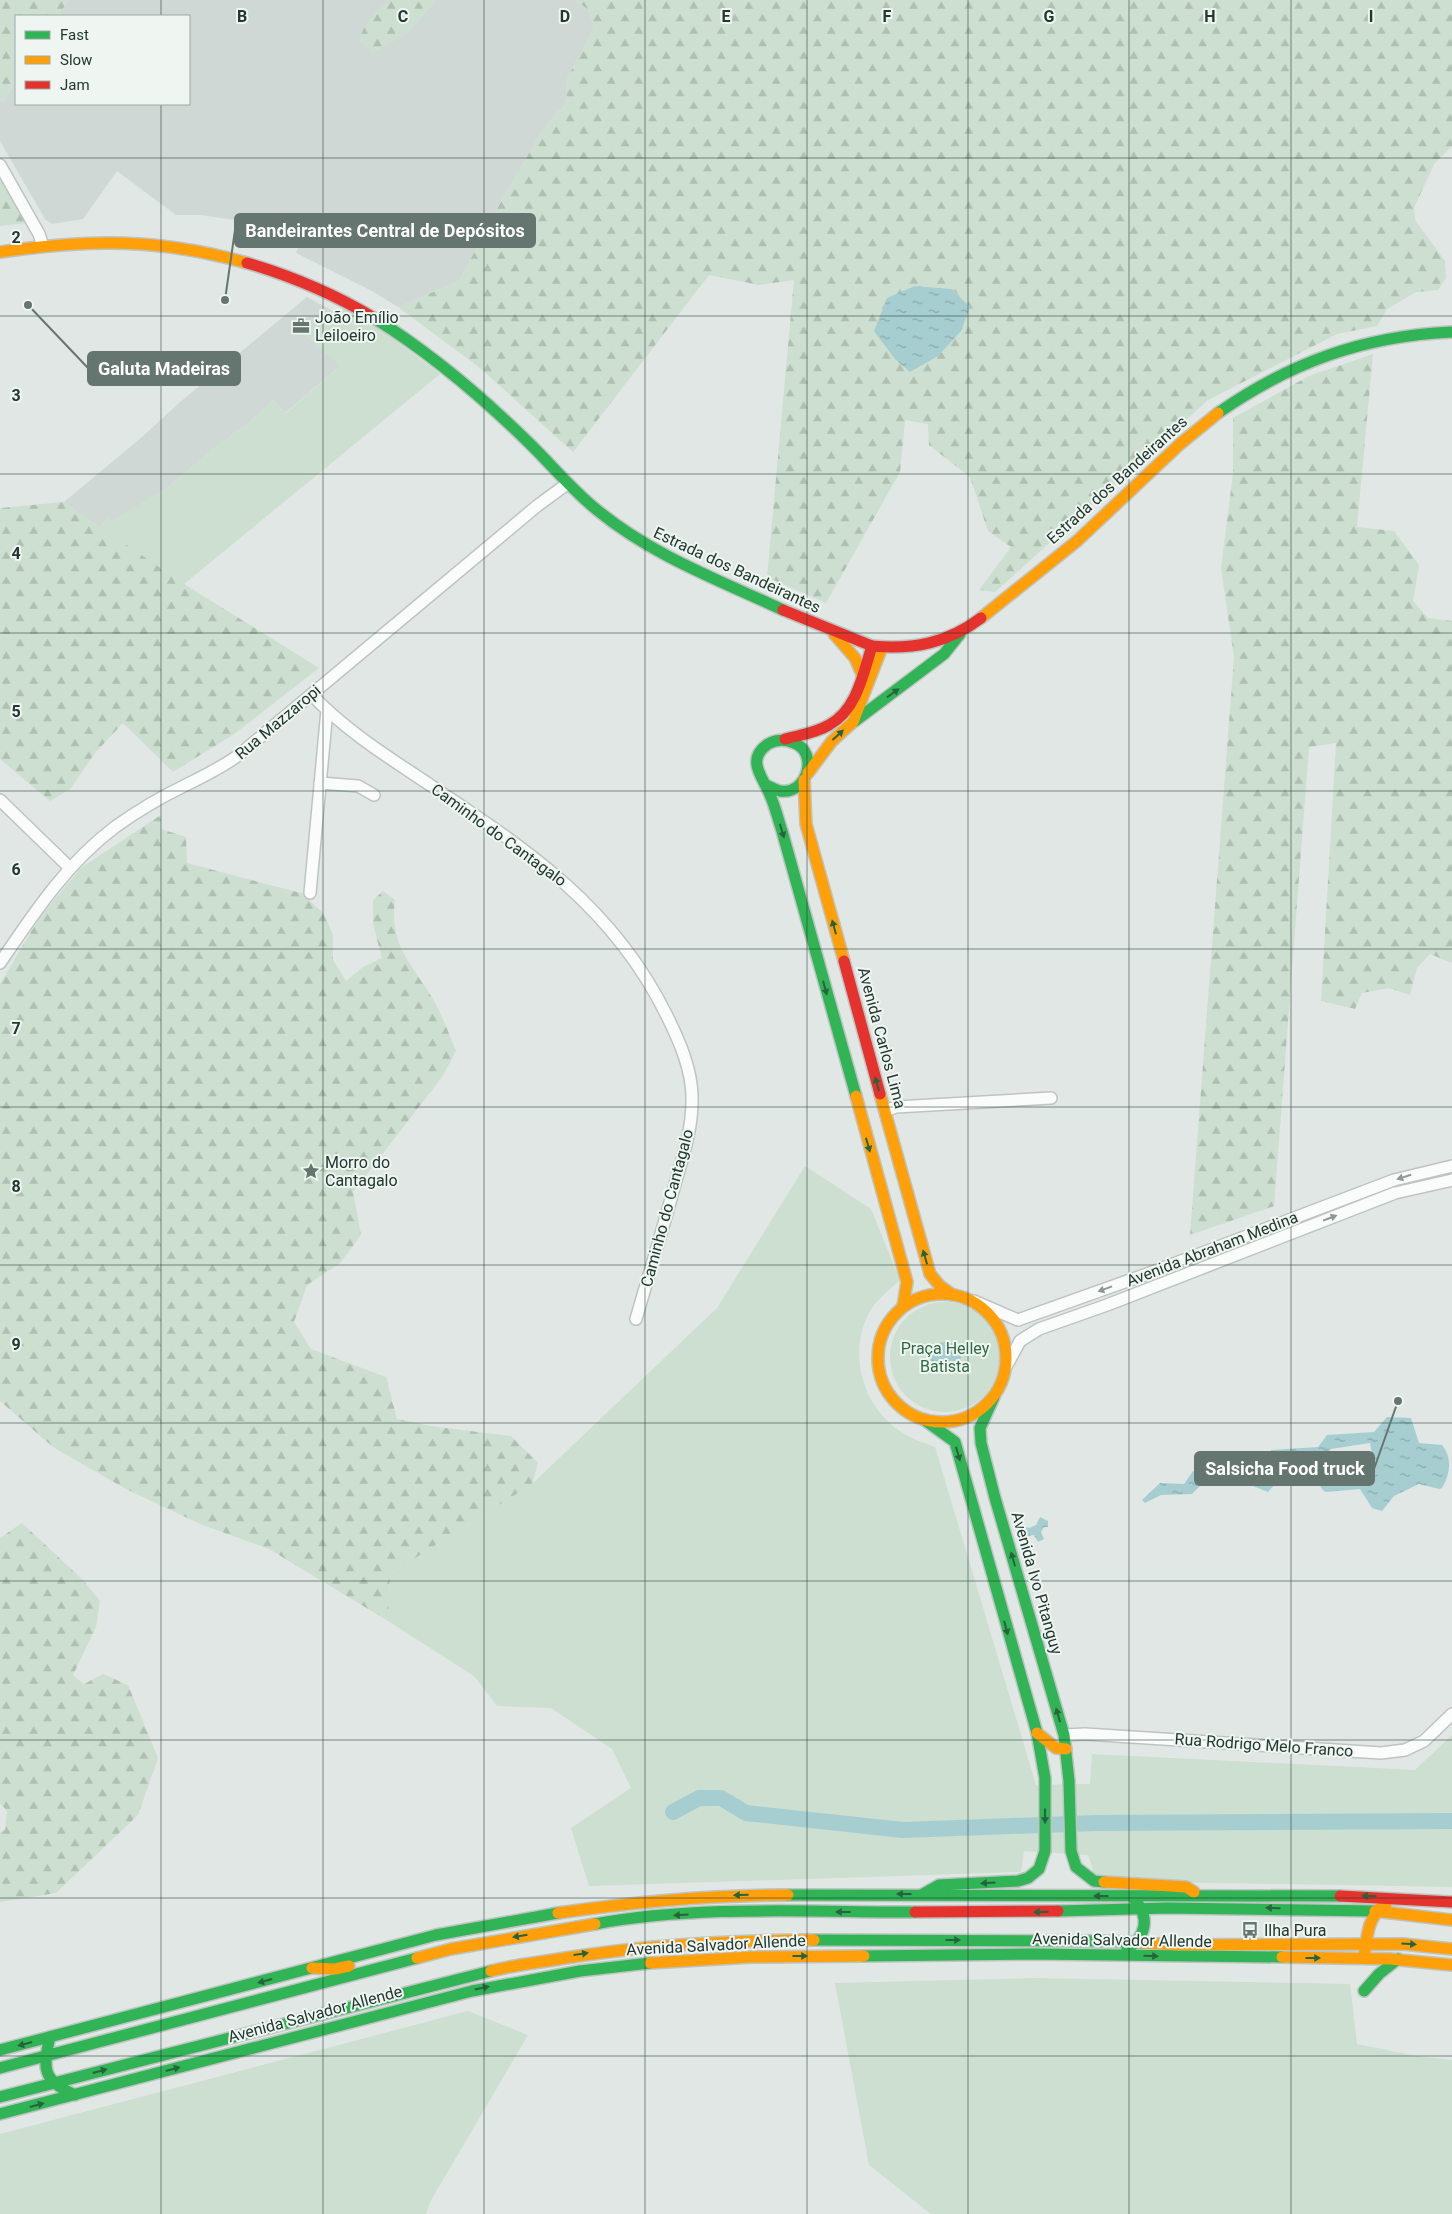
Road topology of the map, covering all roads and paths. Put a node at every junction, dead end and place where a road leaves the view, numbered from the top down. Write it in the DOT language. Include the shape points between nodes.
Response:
graph roads {
  1 [pos="0,165"];
  2 [pos="43,246"];
  3 [pos="0,252"];
  4 [pos="1452,332"];
  5 [pos="567,484"];
  6 [pos="831,631"];
  7 [pos="961,632"];
  8 [pos="877,647"];
  9 [pos="862,674"];
  10 [pos="312,694"];
  11 [pos="327,710"];
  12 [pos="853,722"];
  13 [pos="785,739"];
  14 [pos="806,776"];
  15 [pos="320,783"];
  16 [pos="766,785"];
  17 [pos="374,795"];
  18 [pos="0,800"];
  19 [pos="69,867"];
  20 [pos="310,893"];
  21 [pos="0,963"];
  22 [pos="1051,1098"];
  23 [pos="884,1111"];
  24 [pos="1452,1166"];
  25 [pos="1452,1180"];
  26 [pos="953,1295"];
  27 [pos="974,1302"];
  28 [pos="903,1306"];
  29 [pos="636,1319"];
  30 [pos="1007,1365"];
  31 [pos="994,1397"];
  32 [pos="926,1421"];
  33 [pos="1452,1714"];
  34 [pos="1036,1733"];
  35 [pos="1064,1735"];
  36 [pos="1066,1750"];
  37 [pos="923,1894"];
  38 [pos="1131,1896"];
  39 [pos="1199,1896"];
  40 [pos="1452,1902"];
  41 [pos="1452,1907"];
  42 [pos="1142,1908"];
  43 [pos="1354,1910"];
  44 [pos="1374,1912"];
  45 [pos="1452,1920"];
  46 [pos="1138,1942"];
  47 [pos="451,1949"];
  48 [pos="1452,1949"];
  49 [pos="1370,1951"];
  50 [pos="1032,1954"];
  51 [pos="1398,1959"];
  52 [pos="1452,1965"];
  53 [pos="312,1968"];
  54 [pos="497,1968"];
  55 [pos="1364,1991"];
  56 [pos="316,2030"];
  57 [pos="50,2037"];
  58 [pos="0,2050"];
  59 [pos="45,2056"];
  60 [pos="0,2068"];
  61 [pos="53,2083"];
  62 [pos="75,2095"];
  63 [pos="0,2097"];
  64 [pos="0,2114"];
  1 -- 2 [label="street"];
  2 -- 3 [label="main road, Estrada dos Bandeirantes"];
  2 -- 5 [label="main road, Estrada dos Bandeirantes" via="122,242 155,244 240,261 308,285 386,325 428,356 522,436"];
  4 -- 7 [label="main road, Estrada dos Bandeirantes" via="1413,334 1352,347 1287,370 1246,394 1199,428 1091,528 1004,601"];
  5 -- 6 [label="main road, Estrada dos Bandeirantes" via="608,519 651,549"];
  5 -- 10 [label="street, Rua Mazzaropi"];
  6 -- 8 [label="main road, Estrada dos Bandeirantes"];
  6 -- 9 [label="main road" via="855,658"];
  7 -- 8 [label="main road, Estrada dos Bandeirantes" via="928,646"];
  12 -- 7 [label="main road, one-way" via="944,654"];
  8 -- 9 [label="main road"];
  8 -- 12 [label="main road"];
  9 -- 13 [label="main road" via="845,712 835,722"];
  10 -- 11 [label="street, Caminho do Cantagalo"];
  10 -- 19 [label="street, Rua Mazzaropi" via="226,765 164,796 116,827"];
  11 -- 15 [label="street"];
  11 -- 29 [label="street, Caminho do Cantagalo" via="372,747 434,787 566,883 610,928 656,993 676,1034 690,1076 692,1107 687,1140"];
  14 -- 12 [label="main road, one-way" via="832,741"];
  13 -- 14 [label="main road, Avenida Carlos Lima" via="793,741 806,752 809,760"];
  13 -- 16 [label="main road" via="769,743 758,757 759,774"];
  14 -- 16 [label="main road" via="799,786 787,791"];
  23 -- 14 [label="main road, Avenida Carlos Lima, one-way" via="806,824"];
  15 -- 17 [label="street" via="352,784"];
  15 -- 20 [label="street"];
  16 -- 28 [label="main road, one-way" via="782,831 907,1282"];
  18 -- 19 [label="street"];
  19 -- 21 [label="street, Rua Mazzaropi"];
  22 -- 23 [label="street" via="896,1107"];
  26 -- 23 [label="main road, Avenida Carlos Lima, one-way" via="930,1274"];
  24 -- 27 [label="street, Avenida Abraham Medina, one-way" via="1394,1180 1018,1320"];
  30 -- 25 [label="street, Avenida Abraham Medina, one-way" via="1020,1340 1039,1329 1395,1193"];
  26 -- 27 [label="main road"];
  26 -- 28 [label="main road" via="935,1294"];
  27 -- 30 [label="main road" via="999,1327"];
  28 -- 32 [label="main road" via="890,1319 882,1335 879,1371 895,1402"];
  30 -- 31 [label="main road" via="1002,1384"];
  31 -- 32 [label="main road" via="984,1408 964,1419 944,1423"];
  35 -- 31 [label="main road, Avenida Ivo Pitanguy, one-way" via="981,1443 980,1428"];
  32 -- 34 [label="main road, one-way" via="954,1442"];
  33 -- 35 [label="street, Rua Rodrigo Melo Franco" via="1424,1741 1406,1750 1381,1753"];
  34 -- 36 [label="main road" via="1056,1748"];
  34 -- 37 [label="main road, one-way" via="1045,1778 1044,1855 1039,1868 1018,1881 939,1885"];
  35 -- 36 [label="main road, Avenida Ivo Pitanguy"];
  36 -- 39 [label="main road, Avenida Ivo Pitanguy" via="1072,1855 1080,1872 1094,1881 1186,1888"];
  38 -- 37 [label="main road, one-way"];
  37 -- 53 [label="main road, one-way" via="737,1895 618,1904 436,1935"];
  38 -- 39 [label="main road"];
  38 -- 42 [label="main road"];
  40 -- 39 [label="main road, one-way" via="1356,1896"];
  41 -- 44 [label="main road" via="1394,1903"];
  43 -- 42 [label="main road, Avenida Salvador Allende, one-way"];
  42 -- 46 [label="main road" via="1145,1927"];
  42 -- 47 [label="main road, Avenida Salvador Allende, one-way" via="676,1915 604,1922"];
  43 -- 44 [label="main road, Avenida Salvador Allende"];
  43 -- 49 [label="main road" via="1359,1917 1360,1938"];
  44 -- 45 [label="main road, Avenida Salvador Allende"];
  44 -- 49 [label="main road" via="1369,1929"];
  46 -- 49 [label="main road, Avenida Salvador Allende"];
  46 -- 50 [label="main road" via="1125,1950 1044,1949"];
  54 -- 46 [label="main road, Avenida Salvador Allende, one-way" via="606,1951 721,1941"];
  47 -- 53 [label="main road" via="442,1947 335,1969"];
  47 -- 59 [label="main road, Avenida Salvador Allende"];
  49 -- 48 [label="main road, Avenida Salvador Allende, one-way" via="1416,1945"];
  50 -- 49 [label="main road, Avenida Salvador Allende, one-way"];
  49 -- 51 [label="main road, Avenida Salvador Allende"];
  56 -- 50 [label="main road, Avenida Salvador Allende, one-way" via="510,1983 661,1962 752,1957"];
  51 -- 52 [label="main road, Avenida Salvador Allende"];
  51 -- 55 [label="main road"];
  53 -- 57 [label="main road, one-way"];
  54 -- 56 [label="main road" via="488,1976 333,2022"];
  61 -- 54 [label="main road, Avenida Salvador Allende, one-way"];
  62 -- 56 [label="main road, Avenida Salvador Allende, one-way"];
  57 -- 58 [label="main road, one-way"];
  57 -- 59 [label="main road"];
  59 -- 60 [label="main road, Avenida Salvador Allende"];
  59 -- 61 [label="main road" via="45,2072"];
  61 -- 62 [label="main road"];
  61 -- 63 [label="main road, Avenida Salvador Allende"];
  64 -- 62 [label="main road, Avenida Salvador Allende, one-way"];
}
